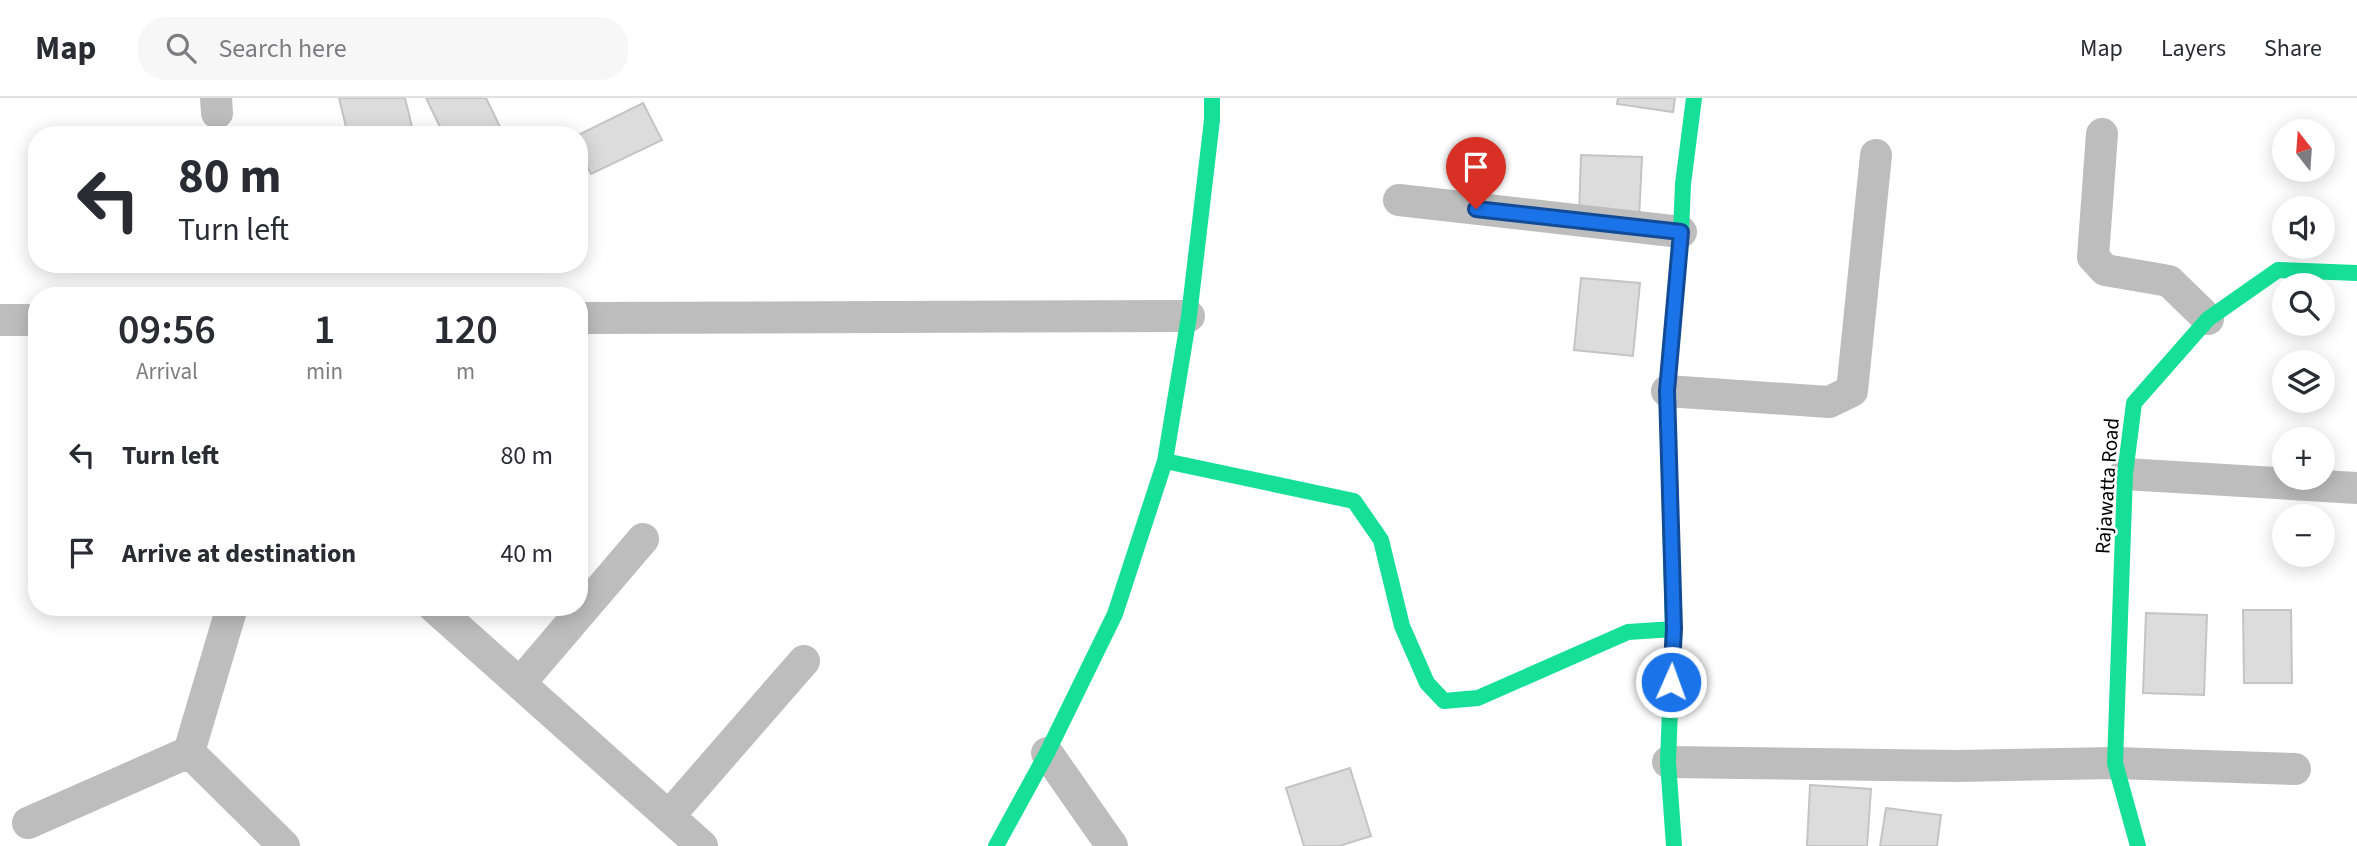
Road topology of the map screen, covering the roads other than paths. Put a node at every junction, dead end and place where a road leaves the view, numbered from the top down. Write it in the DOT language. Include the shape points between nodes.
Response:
graph roads {
  1 [pos="1212,98"];
  2 [pos="1694,98"];
  3 [pos="2102,134"];
  4 [pos="1876,155"];
  5 [pos="1399,200"];
  6 [pos="1681,232"];
  7 [pos="2357,273"];
  8 [pos="1189,316"];
  9 [pos="588,318"];
  10 [pos="2208,318"];
  11 [pos="0,320"];
  12 [pos="28,320"];
  13 [pos="1667,391"];
  14 [pos="1165,461"];
  15 [pos="2125,474"];
  16 [pos="2357,488"];
  17 [pos="643,539"];
  18 [pos="588,603"];
  19 [pos="229,616"];
  20 [pos="444,616"];
  21 [pos="577,616"];
  22 [pos="1674,629"];
  23 [pos="804,661"];
  24 [pos="520,683"];
  25 [pos="188,752"];
  26 [pos="1047,753"];
  27 [pos="1668,762"];
  28 [pos="2115,763"];
  29 [pos="2295,769"];
  30 [pos="669,816"];
  31 [pos="29,823"];
  32 [pos="284,846"];
  33 [pos="702,846"];
  34 [pos="996,846"];
  35 [pos="1112,846"];
  36 [pos="1674,846"];
  37 [pos="2138,846"];
  1 -- 8 [label="street"];
  2 -- 6 [label="street"];
  3 -- 10 [label="street" via="2094,257 2105,270 2169,281"];
  4 -- 13 [label="street" via="1852,391 1829,401"];
  5 -- 6 [label="street"];
  6 -- 13 [label="street"];
  7 -- 10 [label="street, Rajawatta Road" via="2278,270"];
  8 -- 9 [label="street"];
  8 -- 14 [label="street"];
  10 -- 15 [label="street, Rajawatta Road" via="2134,403"];
  11 -- 12 [label="street"];
  13 -- 22 [label="street"];
  14 -- 22 [label="street" via="1354,501 1381,540 1402,626 1427,683 1444,701 1478,698 1628,632"];
  14 -- 26 [label="street" via="1115,614"];
  15 -- 16 [label="street"];
  15 -- 28 [label="street, Rajawatta Road"];
  17 -- 18 [label="street"];
  19 -- 25 [label="street"];
  20 -- 24 [label="street"];
  21 -- 24 [label="street"];
  22 -- 27 [label="street"];
  23 -- 30 [label="street"];
  24 -- 30 [label="street"];
  25 -- 31 [label="street"];
  25 -- 32 [label="street"];
  26 -- 34 [label="street"];
  26 -- 35 [label="street"];
  27 -- 28 [label="street"];
  27 -- 36 [label="street"];
  28 -- 29 [label="street"];
  28 -- 37 [label="street, Rajawatta Road"];
  30 -- 33 [label="street"];
}
